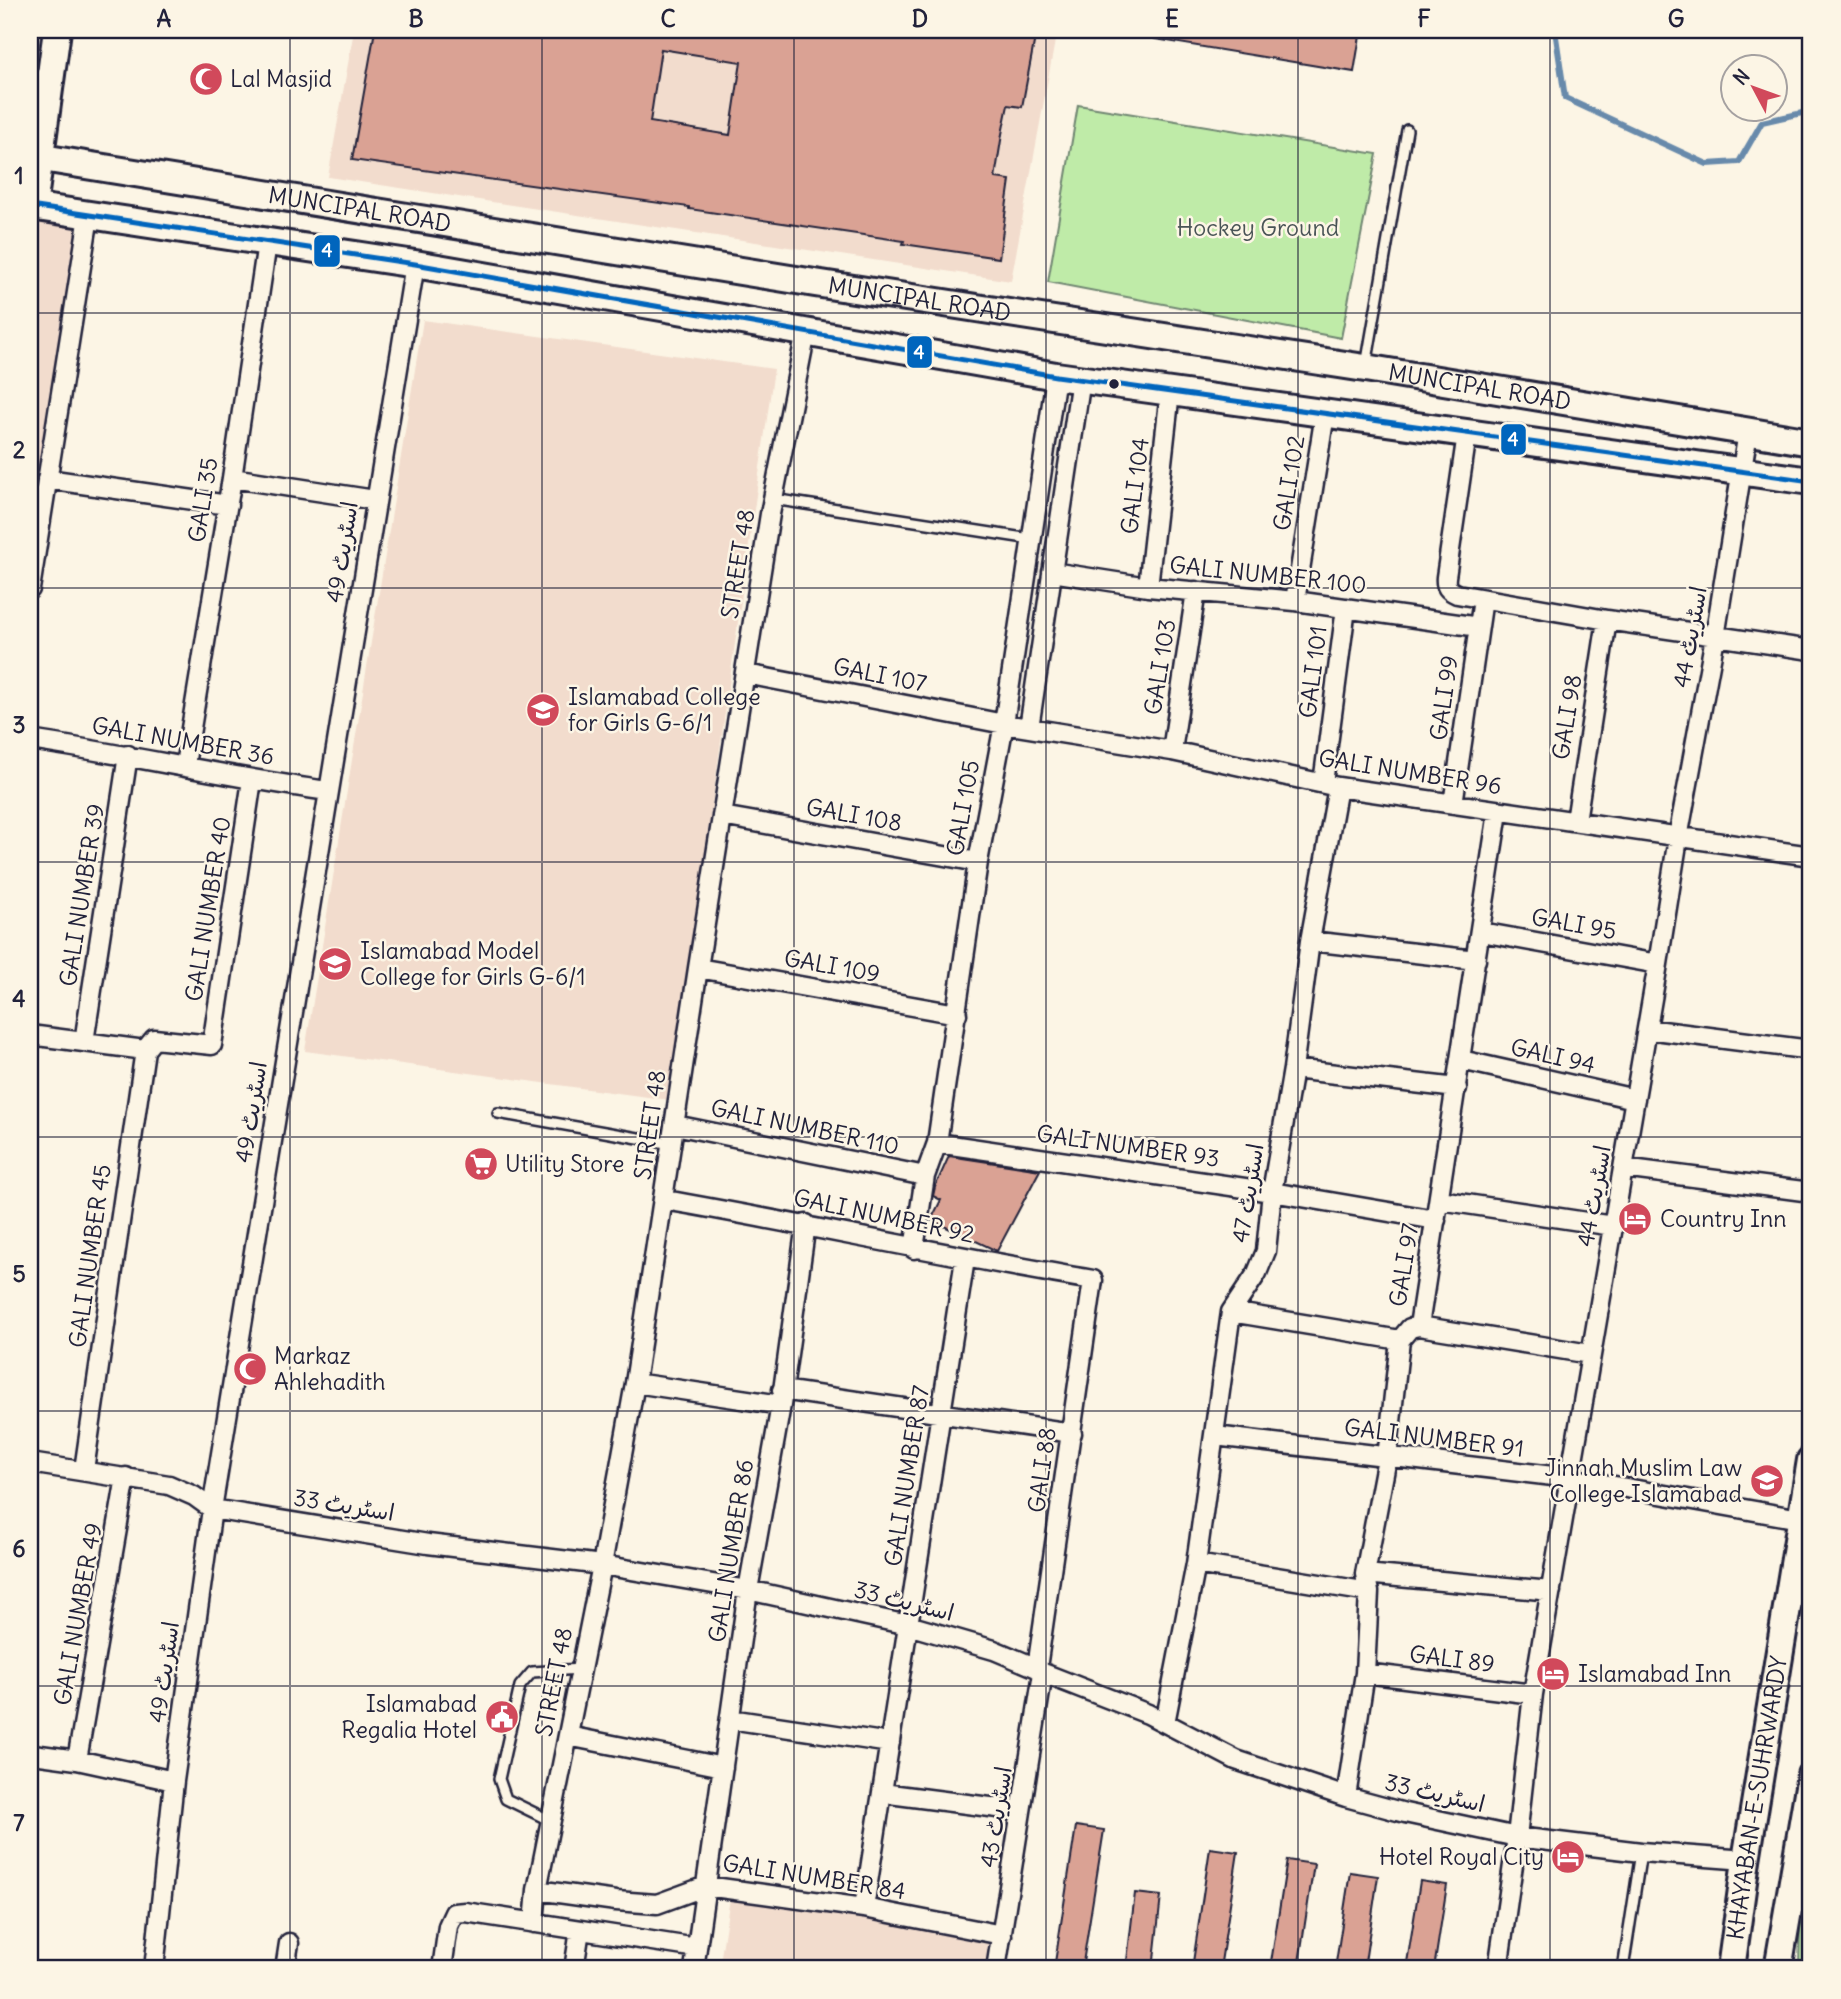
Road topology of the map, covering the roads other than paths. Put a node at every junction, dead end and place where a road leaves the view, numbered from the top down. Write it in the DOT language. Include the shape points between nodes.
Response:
graph roads {
  1 [pos="57,30"];
  2 [pos="1407,130"];
  3 [pos="35,157"];
  4 [pos="307,202"];
  5 [pos="32,206"];
  6 [pos="89,216"];
  7 [pos="267,243"];
  8 [pos="300,247"];
  9 [pos="415,264"];
  10 [pos="806,332"];
  11 [pos="1365,368"];
  12 [pos="1069,377"];
  13 [pos="1170,392"];
  14 [pos="1325,414"];
  15 [pos="1748,432"];
  16 [pos="1467,434"];
  17 [pos="1811,442"];
  18 [pos="1743,470"];
  19 [pos="232,478"];
  20 [pos="47,479"];
  21 [pos="1811,481"];
  22 [pos="773,499"];
  23 [pos="375,500"];
  24 [pos="228,505"];
  25 [pos="1031,539"];
  26 [pos="1052,572"];
  27 [pos="1148,587"];
  28 [pos="30,589"];
  29 [pos="1196,591"];
  30 [pos="1482,599"];
  31 [pos="1295,601"];
  32 [pos="1346,608"];
  33 [pos="1607,620"];
  34 [pos="1479,627"];
  35 [pos="1715,637"];
  36 [pos="1811,650"];
  37 [pos="746,674"];
  38 [pos="1004,724"];
  39 [pos="1029,728"];
  40 [pos="30,740"];
  41 [pos="1172,751"];
  42 [pos="128,755"];
  43 [pos="185,765"];
  44 [pos="252,780"];
  45 [pos="1331,785"];
  46 [pos="328,791"];
  47 [pos="1453,804"];
  48 [pos="1497,812"];
  49 [pos="722,816"];
  50 [pos="1576,821"];
  51 [pos="1678,838"];
  52 [pos="1811,856"];
  53 [pos="978,862"];
  54 [pos="1481,932"];
  55 [pos="1310,941"];
  56 [pos="1476,960"];
  57 [pos="1658,964"];
  58 [pos="698,968"];
  59 [pos="957,1014"];
  60 [pos="1647,1029"];
  61 [pos="30,1035"];
  62 [pos="85,1042"];
  63 [pos="145,1050"];
  64 [pos="1811,1051"];
  65 [pos="1461,1060"];
  66 [pos="1293,1069"];
  67 [pos="1457,1088"];
  68 [pos="1635,1099"];
  69 [pos="498,1113"];
  70 [pos="675,1125"];
  71 [pos="937,1143"];
  72 [pos="672,1144"];
  73 [pos="1623,1168"];
  74 [pos="925,1176"];
  75 [pos="1272,1192"];
  76 [pos="1811,1192"];
  77 [pos="665,1200"];
  78 [pos="1440,1200"];
  79 [pos="1436,1220"];
  80 [pos="806,1224"];
  81 [pos="1613,1226"];
  82 [pos="914,1248"];
  83 [pos="965,1259"];
  84 [pos="1093,1280"];
  85 [pos="1231,1312"];
  86 [pos="1419,1326"];
  87 [pos="1400,1340"];
  88 [pos="1590,1354"];
  89 [pos="635,1383"];
  90 [pos="782,1398"];
  91 [pos="941,1415"];
  92 [pos="1072,1433"];
  93 [pos="1215,1436"];
  94 [pos="1387,1458"];
  95 [pos="1811,1460"];
  96 [pos="30,1463"];
  97 [pos="84,1469"];
  98 [pos="126,1477"];
  99 [pos="1570,1478"];
  100 [pos="212,1508"];
  101 [pos="1806,1520"];
  102 [pos="1196,1564"];
  103 [pos="602,1565"];
  104 [pos="1367,1583"];
  105 [pos="748,1590"];
  106 [pos="1551,1591"];
  107 [pos="908,1625"];
  108 [pos="582,1668"];
  109 [pos="1040,1670"];
  110 [pos="1365,1673"];
  111 [pos="1533,1694"];
  112 [pos="730,1718"];
  113 [pos="1165,1723"];
  114 [pos="568,1736"];
  115 [pos="890,1743"];
  116 [pos="32,1756"];
  117 [pos="77,1760"];
  118 [pos="723,1767"];
  119 [pos="1811,1775"];
  120 [pos="174,1781"];
  121 [pos="882,1793"];
  122 [pos="1346,1797"];
  123 [pos="1021,1811"];
  124 [pos="551,1821"];
  125 [pos="1517,1837"];
  126 [pos="1641,1852"];
  127 [pos="1746,1860"];
  128 [pos="706,1886"];
  129 [pos="537,1890"];
  130 [pos="1801,1907"];
  131 [pos="864,1908"];
  132 [pos="534,1923"];
  133 [pos="580,1930"];
  134 [pos="1002,1935"];
  135 [pos="289,1943"];
  136 [pos="697,1948"];
  137 [pos="154,1969"];
  138 [pos="285,1969"];
  139 [pos="442,1969"];
  140 [pos="574,1969"];
  141 [pos="694,1969"];
  142 [pos="996,1969"];
  143 [pos="1497,1969"];
  144 [pos="1623,1969"];
  145 [pos="1731,1969"];
  146 [pos="1778,1969"];
  1 -- 3 [label="street"];
  2 -- 11 [label="lane"];
  3 -- 4 [label="street, MUNCIPAL ROAD"];
  3 -- 5 [label="street"];
  4 -- 8 [label="street"];
  4 -- 11 [label="street, MUNCIPAL ROAD"];
  5 -- 6 [label="street, MUNCIPAL ROAD"];
  6 -- 7 [label="street, MUNCIPAL ROAD"];
  6 -- 20 [label="street"];
  7 -- 8 [label="street, MUNCIPAL ROAD"];
  7 -- 19 [label="street, GALI 35"];
  8 -- 9 [label="street, MUNCIPAL ROAD"];
  9 -- 10 [label="street, MUNCIPAL ROAD"];
  9 -- 23 [label="street, اسٹریٹ 49"];
  10 -- 12 [label="street, MUNCIPAL ROAD"];
  10 -- 22 [label="street, STREET 48"];
  11 -- 15 [label="street, MUNCIPAL ROAD"];
  12 -- 13 [label="street, MUNCIPAL ROAD"];
  12 -- 25 [label="street, GALI 105"];
  12 -- 26 [label="street"];
  13 -- 14 [label="street, MUNCIPAL ROAD"];
  13 -- 27 [label="street, GALI 104"];
  14 -- 16 [label="street, MUNCIPAL ROAD"];
  14 -- 31 [label="street, GALI 102"];
  15 -- 17 [label="street, MUNCIPAL ROAD"];
  15 -- 18 [label="street, اسٹریٹ 44"];
  16 -- 18 [label="street, MUNCIPAL ROAD"];
  16 -- 30 [label="street" via="1445,584 1457,594"];
  18 -- 21 [label="street, MUNCIPAL ROAD"];
  18 -- 35 [label="street, اسٹریٹ 44"];
  19 -- 23 [label="street"];
  19 -- 24 [label="street, GALI 35"];
  20 -- 24 [label="street"];
  20 -- 28 [label="street"];
  22 -- 25 [label="lane"];
  22 -- 37 [label="street, STREET 48"];
  23 -- 46 [label="street, اسٹریٹ 49"];
  24 -- 43 [label="street, GALI 35"];
  25 -- 38 [label="street, GALI 105"];
  26 -- 27 [label="street, GALI NUMBER 100"];
  26 -- 39 [label="street"];
  27 -- 29 [label="street, GALI NUMBER 100"];
  29 -- 31 [label="street, GALI NUMBER 100"];
  29 -- 41 [label="street, GALI 103"];
  30 -- 33 [label="street"];
  30 -- 34 [label="street, GALI 99"];
  31 -- 32 [label="street, GALI NUMBER 100"];
  32 -- 34 [label="street, GALI NUMBER 100"];
  32 -- 45 [label="street, GALI 101"];
  33 -- 35 [label="street"];
  33 -- 50 [label="street, GALI 98"];
  34 -- 47 [label="street, GALI 99"];
  35 -- 36 [label="street"];
  35 -- 51 [label="street, اسٹریٹ 44"];
  37 -- 38 [label="street, GALI 107"];
  37 -- 49 [label="street, STREET 48"];
  38 -- 39 [label="street, GALI NUMBER 96"];
  38 -- 53 [label="street, GALI 105"];
  39 -- 41 [label="street, GALI NUMBER 96"];
  40 -- 42 [label="street, GALI NUMBER 36"];
  41 -- 45 [label="street, GALI NUMBER 96"];
  42 -- 43 [label="street, GALI NUMBER 36"];
  42 -- 62 [label="street, GALI NUMBER 39"];
  43 -- 44 [label="street, GALI NUMBER 36"];
  44 -- 46 [label="street, GALI NUMBER 36"];
  44 -- 63 [label="street, GALI NUMBER 40" via="212,1045 154,1039"];
  45 -- 47 [label="street, GALI NUMBER 96"];
  45 -- 55 [label="street, اسٹریٹ 47"];
  46 -- 100 [label="street, اسٹریٹ 49"];
  47 -- 48 [label="street, GALI NUMBER 96"];
  48 -- 50 [label="street, GALI NUMBER 96"];
  48 -- 54 [label="street, GALI 97"];
  49 -- 53 [label="street, GALI 108"];
  49 -- 58 [label="street, STREET 48"];
  50 -- 51 [label="street, GALI NUMBER 96"];
  51 -- 52 [label="street, GALI NUMBER 96"];
  51 -- 57 [label="street, اسٹریٹ 44"];
  53 -- 59 [label="street, GALI 105"];
  54 -- 56 [label="street, GALI 97"];
  54 -- 57 [label="street, GALI 95"];
  55 -- 56 [label="street"];
  55 -- 66 [label="street, اسٹریٹ 47"];
  56 -- 65 [label="street, GALI 97"];
  57 -- 60 [label="street, اسٹریٹ 44"];
  58 -- 59 [label="street, GALI 109"];
  58 -- 70 [label="street, STREET 48"];
  59 -- 71 [label="street, GALI 105"];
  60 -- 64 [label="street"];
  60 -- 68 [label="street, اسٹریٹ 44"];
  61 -- 62 [label="street"];
  62 -- 63 [label="street"];
  63 -- 97 [label="street, GALI NUMBER 45"];
  65 -- 67 [label="street, GALI 97"];
  65 -- 68 [label="street, GALI 94"];
  66 -- 67 [label="street"];
  66 -- 75 [label="street, اسٹریٹ 47"];
  67 -- 78 [label="street, GALI 97"];
  68 -- 73 [label="street, اسٹریٹ 44"];
  69 -- 72 [label="lane"];
  70 -- 72 [label="street, STREET 48"];
  70 -- 74 [label="street, GALI NUMBER 110"];
  71 -- 74 [label="street, GALI 105"];
  71 -- 75 [label="street, GALI NUMBER 93"];
  72 -- 77 [label="street, STREET 48"];
  73 -- 76 [label="street"];
  73 -- 81 [label="street, اسٹریٹ 44"];
  74 -- 82 [label="street, GALI 105"];
  75 -- 79 [label="street, GALI NUMBER 93"];
  75 -- 85 [label="street, اسٹریٹ 47" via="1266,1251"];
  77 -- 80 [label="street, GALI NUMBER 92"];
  77 -- 89 [label="street, STREET 48"];
  78 -- 79 [label="street, GALI 97"];
  78 -- 81 [label="street"];
  79 -- 86 [label="street, GALI 97"];
  80 -- 82 [label="street, GALI NUMBER 92"];
  80 -- 90 [label="street, GALI NUMBER 86"];
  81 -- 88 [label="street, اسٹریٹ 44"];
  82 -- 83 [label="street, GALI NUMBER 92"];
  83 -- 84 [label="street, GALI NUMBER 92"];
  83 -- 91 [label="street, GALI NUMBER 87"];
  84 -- 92 [label="street, GALI 88"];
  85 -- 87 [label="street"];
  85 -- 93 [label="street, اسٹریٹ 47"];
  86 -- 87 [label="street, GALI 97" via="1409,1328"];
  86 -- 88 [label="street"];
  87 -- 94 [label="street, GALI 97"];
  88 -- 99 [label="street, اسٹریٹ 44"];
  89 -- 90 [label="street"];
  89 -- 103 [label="street, STREET 48"];
  90 -- 91 [label="street"];
  90 -- 105 [label="street, GALI NUMBER 86"];
  91 -- 92 [label="street"];
  91 -- 107 [label="street, GALI NUMBER 87"];
  92 -- 109 [label="street, GALI 88"];
  93 -- 94 [label="street, GALI NUMBER 91"];
  93 -- 102 [label="street, اسٹریٹ 47"];
  94 -- 99 [label="street, GALI NUMBER 91"];
  94 -- 104 [label="street, GALI 97"];
  95 -- 101 [label="street, KHAYABAN-E-SUHRWARDY"];
  96 -- 97 [label="street, اسٹریٹ 33"];
  97 -- 98 [label="street, اسٹریٹ 33"];
  98 -- 100 [label="street, اسٹریٹ 33" via="169,1485"];
  98 -- 117 [label="street, GALI NUMBER 49"];
  99 -- 101 [label="street, GALI NUMBER 91"];
  99 -- 106 [label="street, اسٹریٹ 44"];
  100 -- 103 [label="street, اسٹریٹ 33" via="428,1544"];
  100 -- 120 [label="street, اسٹریٹ 49"];
  101 -- 127 [label="street, KHAYABAN-E-SUHRWARDY"];
  102 -- 104 [label="street"];
  102 -- 113 [label="street, اسٹریٹ 47"];
  103 -- 105 [label="street, اسٹریٹ 33"];
  103 -- 108 [label="street, STREET 48"];
  104 -- 106 [label="street"];
  104 -- 110 [label="street, GALI 97"];
  105 -- 107 [label="street, اسٹریٹ 33"];
  105 -- 112 [label="street, GALI NUMBER 86"];
  106 -- 111 [label="street, اسٹریٹ 44"];
  107 -- 109 [label="street, اسٹریٹ 33" via="994,1650"];
  107 -- 115 [label="street, GALI NUMBER 87"];
  108 -- 114 [label="street, STREET 48"];
  108 -- 124 [label="lane" via="531,1672 520,1686 499,1779 506,1799"];
  109 -- 113 [label="street, اسٹریٹ 33"];
  109 -- 123 [label="street, اسٹریٹ 43"];
  110 -- 111 [label="street, GALI 89"];
  110 -- 122 [label="street, GALI 97"];
  111 -- 125 [label="street, اسٹریٹ 44"];
  112 -- 115 [label="street"];
  112 -- 118 [label="street, GALI NUMBER 86"];
  113 -- 122 [label="street, اسٹریٹ 33" via="1236,1760"];
  114 -- 118 [label="street"];
  114 -- 124 [label="street, STREET 48"];
  115 -- 121 [label="street, GALI NUMBER 87"];
  116 -- 117 [label="street"];
  117 -- 120 [label="street"];
  118 -- 128 [label="street, GALI NUMBER 86"];
  119 -- 130 [label="street"];
  120 -- 137 [label="street, اسٹریٹ 49"];
  121 -- 123 [label="street"];
  121 -- 131 [label="street, GALI NUMBER 87"];
  122 -- 125 [label="street, اسٹریٹ 33"];
  123 -- 134 [label="street, اسٹریٹ 43"];
  124 -- 129 [label="street, STREET 48"];
  125 -- 126 [label="street, اسٹریٹ 33"];
  125 -- 143 [label="street, اسٹریٹ 44"];
  126 -- 127 [label="street, اسٹریٹ 33"];
  126 -- 144 [label="lane"];
  127 -- 145 [label="street, KHAYABAN-E-SUHRWARDY"];
  128 -- 129 [label="street, GALI NUMBER 84" via="657,1904"];
  128 -- 131 [label="street, GALI NUMBER 84"];
  128 -- 136 [label="street, GALI NUMBER 86"];
  129 -- 132 [label="street, STREET 48"];
  130 -- 146 [label="street"];
  131 -- 134 [label="street, GALI NUMBER 84"];
  132 -- 133 [label="street"];
  132 -- 139 [label="street" via="454,1913"];
  133 -- 136 [label="street"];
  133 -- 140 [label="street"];
  134 -- 142 [label="street, اسٹریٹ 43"];
  135 -- 138 [label="street"];
  136 -- 141 [label="street, GALI NUMBER 86"];
}
